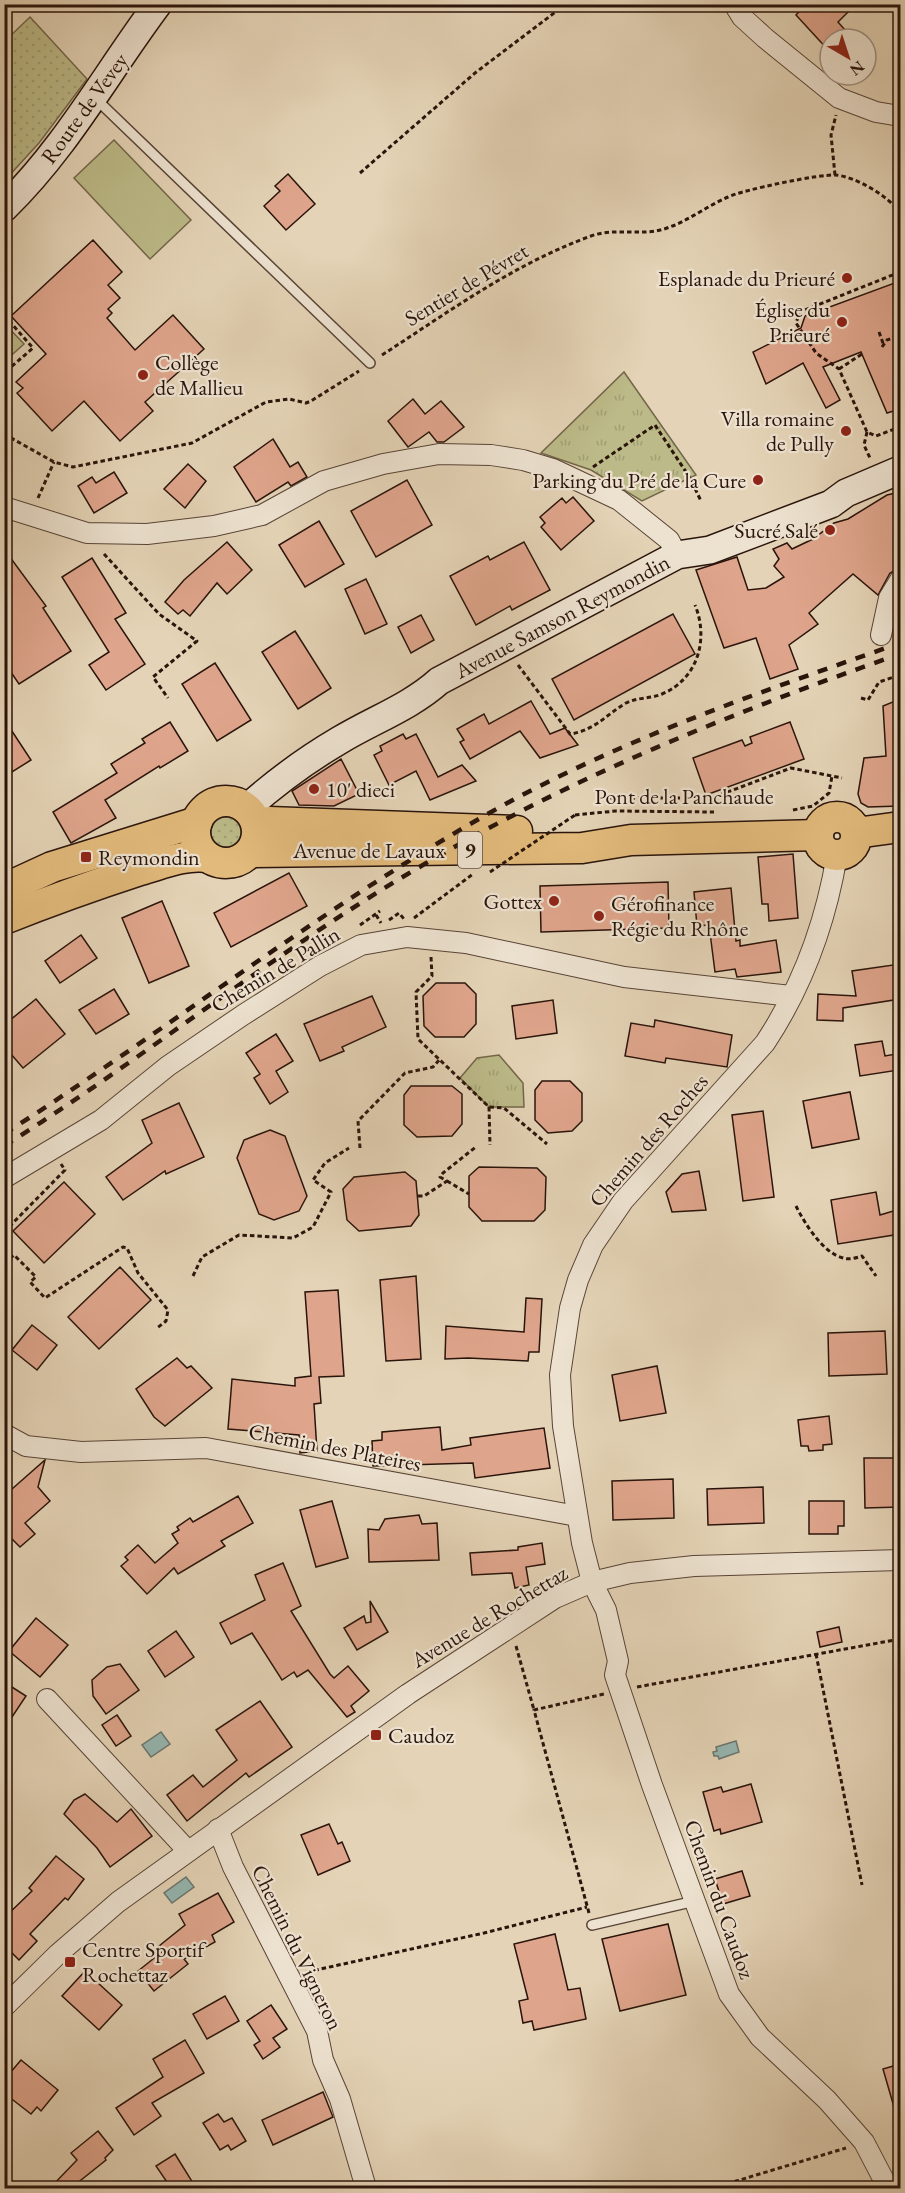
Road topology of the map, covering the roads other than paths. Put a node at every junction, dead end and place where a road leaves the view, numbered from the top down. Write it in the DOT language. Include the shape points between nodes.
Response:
graph roads {
  1 [pos="158,4"];
  2 [pos="734,4"];
  3 [pos="94,98"];
  4 [pos="900,116"];
  5 [pos="4,208"];
  6 [pos="370,363"];
  7 [pos="900,470"];
  8 [pos="4,507"];
  9 [pos="677,555"];
  10 [pos="900,580"];
  11 [pos="881,635"];
  12 [pos="197,822"];
  13 [pos="900,827"];
  14 [pos="251,828"];
  15 [pos="828,845"];
  16 [pos="207,857"];
  17 [pos="4,889"];
  18 [pos="4,919"];
  19 [pos="791,996"];
  20 [pos="4,1178"];
  21 [pos="4,1434"];
  22 [pos="577,1516"];
  23 [pos="900,1560"];
  24 [pos="592,1582"];
  25 [pos="47,1699"];
  26 [pos="218,1830"];
  27 [pos="188,1851"];
  28 [pos="695,1901"];
  29 [pos="592,1925"];
  30 [pos="4,2007"];
  31 [pos="366,2188"];
  32 [pos="888,2188"];
  1 -- 3 [label="street, Route de Vevey"];
  2 -- 4 [label="street" via="765,38 839,98"];
  3 -- 5 [label="street, Route de Vevey"];
  3 -- 6 [label="lane"];
  7 -- 9 [label="street, Avenue Samson Reymondin" via="820,508 710,550"];
  8 -- 9 [label="street" via="39,514 84,532 114,536 185,530 262,514 324,481 383,464 439,454 491,455 553,469 619,500 669,540"];
  9 -- 14 [label="street, Avenue Samson Reymondin" via="439,681 423,695 290,771"];
  10 -- 11 [label="street" via="889,598"];
  12 -- 14 [label="main road" via="218,801 238,803"];
  12 -- 16 [label="main road" via="196,841"];
  12 -- 17 [label="main road" via="52,867"];
  13 -- 15 [label="main road" via="856,833 848,852"];
  14 -- 15 [label="main road, Avenue de Lavaux / 9" via="269,822 428,826 631,840"];
  14 -- 16 [label="main road" via="235,862"];
  15 -- 19 [label="street, Chemin des Roches" via="823,920"];
  16 -- 18 [label="main road" via="177,859 88,886"];
  19 -- 20 [label="street, Chemin de Pallin" via="624,977 407,930 362,945 320,966 168,1066 62,1150"];
  19 -- 22 [label="street, Chemin des Roches" via="765,1042 623,1201 593,1245 578,1280 564,1338 560,1376 563,1426"];
  21 -- 22 [label="street, Chemin des Plateires" via="26,1446 81,1452 206,1448"];
  22 -- 24 [label="street, Chemin des Roches"];
  23 -- 24 [label="street, Avenue de Rochettaz" via="694,1566 630,1573"];
  24 -- 26 [label="street, Avenue de Rochettaz" via="555,1598 408,1694"];
  24 -- 28 [label="street, Chemin du Caudoz" via="606,1610 618,1661 615,1675"];
  25 -- 27 [label="street"];
  26 -- 27 [label="street, Avenue de Rochettaz"];
  26 -- 31 [label="street, Chemin du Vigneron" via="316,2031"];
  27 -- 30 [label="street, Avenue de Rochettaz" via="103,1914"];
  28 -- 29 [label="lane"];
  28 -- 32 [label="street, Chemin du Caudoz" via="729,1994 760,2037 827,2100 864,2142"];
}
